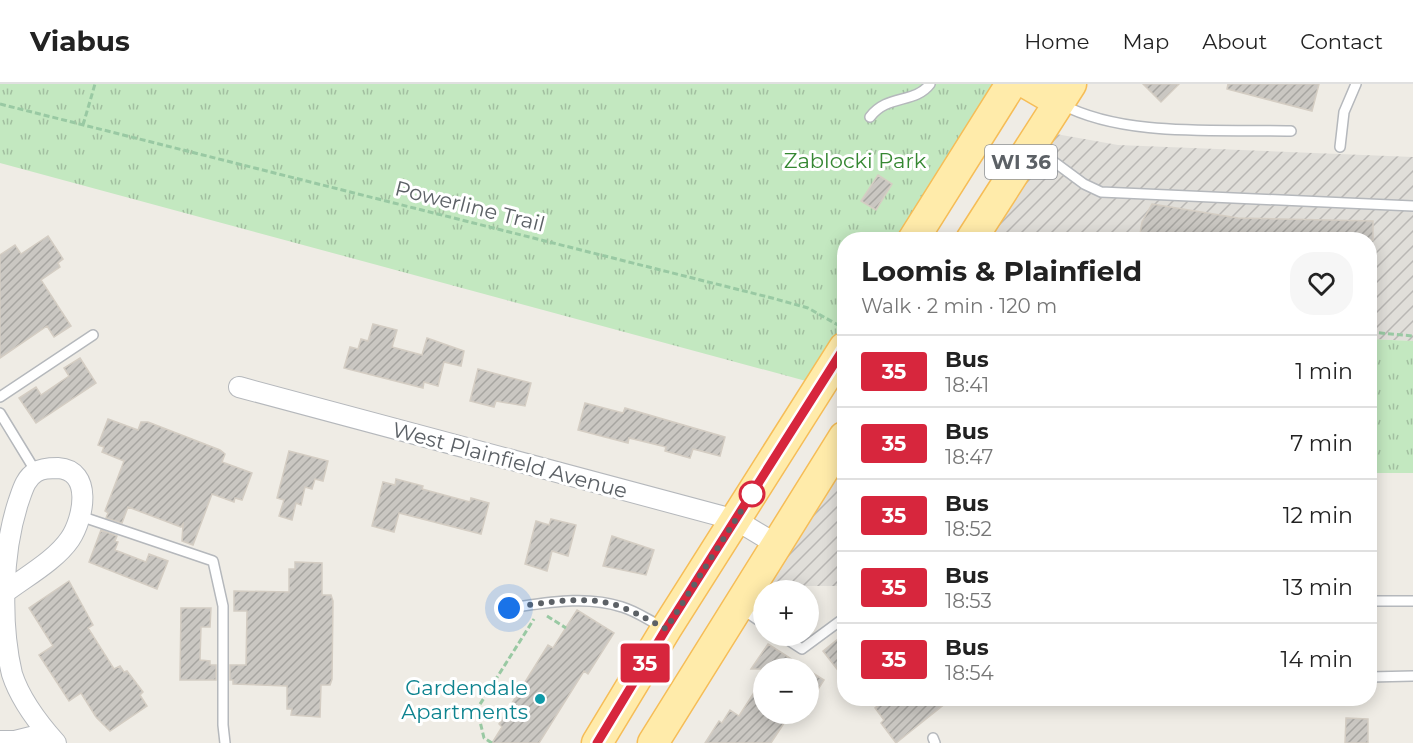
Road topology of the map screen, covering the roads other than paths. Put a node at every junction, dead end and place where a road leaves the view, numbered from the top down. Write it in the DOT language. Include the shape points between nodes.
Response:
graph roads {
  1 [pos="930,84"];
  2 [pos="1011,84"];
  3 [pos="1028,84"];
  4 [pos="1356,84"];
  5 [pos="1065,93"];
  6 [pos="870,117"];
  7 [pos="1291,131"];
  8 [pos="1032,146"];
  9 [pos="1340,147"];
  10 [pos="1413,206"];
  11 [pos="918,232"];
  12 [pos="976,232"];
  13 [pos="93,335"];
  14 [pos="837,359"];
  15 [pos="239,387"];
  16 [pos="0,397"];
  17 [pos="0,413"];
  18 [pos="837,448"];
  19 [pos="36,472"];
  20 [pos="80,516"];
  21 [pos="736,520"];
  22 [pos="776,544"];
  23 [pos="2,561"];
  24 [pos="3,594"];
  25 [pos="1377,601"];
  26 [pos="1413,601"];
  27 [pos="737,606"];
  28 [pos="509,608"];
  29 [pos="753,617"];
  30 [pos="837,623"];
  31 [pos="666,629"];
  32 [pos="819,637"];
  33 [pos="5,668"];
  34 [pos="1413,676"];
  35 [pos="1377,677"];
  36 [pos="52,738"];
  37 [pos="0,741"];
  38 [pos="225,743"];
  39 [pos="597,743"];
  40 [pos="653,743"];
  1 -- 6 [label="lane" via="924,92 878,106"];
  2 -- 11 [label="main road, WI 36"];
  3 -- 5 [label="main road"];
  4 -- 9 [label="lane" via="1344,112"];
  5 -- 7 [label="lane" via="1081,114 1120,122 1177,129"];
  5 -- 8 [label="main road, WI 36"];
  8 -- 10 [label="lane" via="1101,192"];
  8 -- 12 [label="main road, WI 36"];
  13 -- 16 [label="lane"];
  14 -- 21 [label="main road"];
  15 -- 21 [label="street, West Plainfield Avenue"];
  17 -- 19 [label="lane"];
  18 -- 22 [label="main road"];
  19 -- 20 [label="street" via="65,469 77,476 82,489"];
  19 -- 23 [label="street" via="24,484"];
  20 -- 24 [label="street" via="70,538 54,556"];
  20 -- 38 [label="lane" via="213,561 223,606"];
  21 -- 22 [label="street, West Plainfield Avenue"];
  21 -- 31 [label="main road"];
  22 -- 27 [label="main road"];
  23 -- 24 [label="street"];
  24 -- 33 [label="street"];
  25 -- 26 [label="lane"];
  27 -- 29 [label="lane"];
  27 -- 40 [label="main road"];
  28 -- 31 [label="lane" via="556,601 594,602 622,607"];
  30 -- 32 [label="lane"];
  31 -- 39 [label="main road"];
  33 -- 36 [label="street"];
  34 -- 35 [label="lane"];
  36 -- 37 [label="street"];
}
